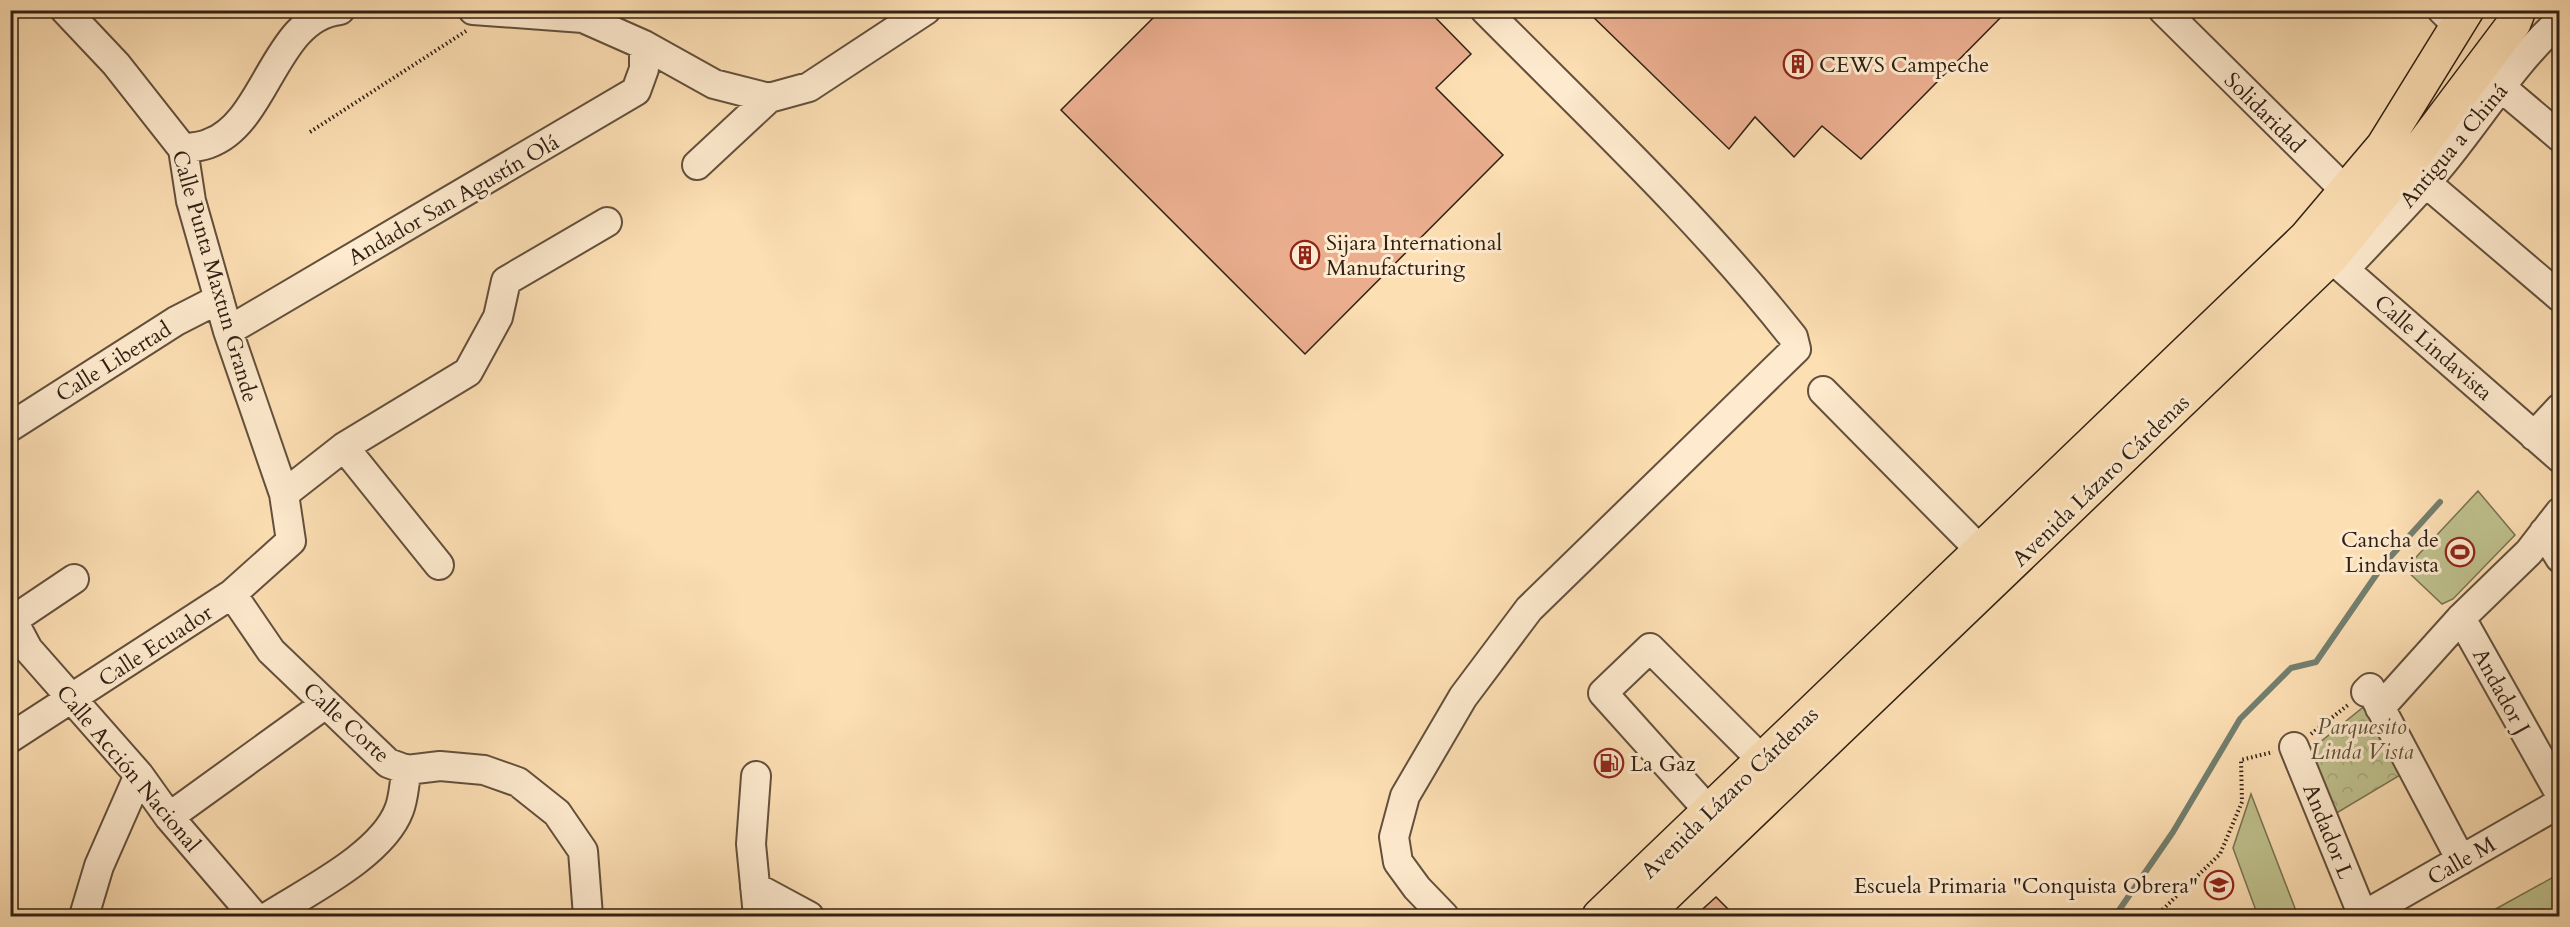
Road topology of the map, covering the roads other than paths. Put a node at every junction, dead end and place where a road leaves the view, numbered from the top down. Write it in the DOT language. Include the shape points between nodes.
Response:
graph roads {
  1 [pos="65,10"];
  2 [pos="926,10"];
  3 [pos="1485,10"];
  4 [pos="2163,10"];
  5 [pos="494,11"];
  6 [pos="322,13"];
  7 [pos="2456,16"];
  8 [pos="2516,16"];
  9 [pos="2551,28"];
  10 [pos="644,45"];
  11 [pos="2502,88"];
  12 [pos="769,98"];
  13 [pos="2559,137"];
  14 [pos="183,148"];
  15 [pos="697,165"];
  16 [pos="2425,182"];
  17 [pos="2356,202"];
  18 [pos="607,222"];
  19 [pos="2306,237"];
  20 [pos="2338,263"];
  21 [pos="2559,297"];
  22 [pos="219,299"];
  23 [pos="228,331"];
  24 [pos="1823,391"];
  25 [pos="2559,408"];
  26 [pos="10,427"];
  27 [pos="2534,436"];
  28 [pos="344,447"];
  29 [pos="2559,458"];
  30 [pos="284,494"];
  31 [pos="2552,522"];
  32 [pos="291,541"];
  33 [pos="1980,550"];
  34 [pos="2559,558"];
  35 [pos="439,565"];
  36 [pos="75,579"];
  37 [pos="232,594"];
  38 [pos="12,617"];
  39 [pos="2462,618"];
  40 [pos="72,699"];
  41 [pos="324,705"];
  42 [pos="10,738"];
  43 [pos="2294,747"];
  44 [pos="1762,760"];
  45 [pos="407,770"];
  46 [pos="139,775"];
  47 [pos="756,776"];
  48 [pos="2559,794"];
  49 [pos="2559,803"];
  50 [pos="1709,811"];
  51 [pos="170,817"];
  52 [pos="2461,860"];
  53 [pos="755,887"];
  54 [pos="1612,912"];
  55 [pos="584,914"];
  56 [pos="84,916"];
  57 [pos="254,916"];
  58 [pos="269,916"];
  59 [pos="758,916"];
  60 [pos="809,916"];
  61 [pos="1444,916"];
  62 [pos="1644,916"];
  63 [pos="2363,916"];
  1 -- 14 [label="street, Calle Punta Maxtun Grande" via="116,64"];
  2 -- 12 [label="street" via="809,87"];
  3 -- 61 [label="street" via="1743,274 1792,338 1796,350 1529,609 1463,696 1405,796 1394,837 1398,862"];
  4 -- 17 [label="street, Solidaridad"];
  5 -- 10 [label="street" via="583,18"];
  6 -- 14 [label="street" via="291,41 229,132 210,143"];
  7 -- 17 [label="main road, Avenida Lázaro Cárdenas"];
  8 -- 9 [label="street"];
  8 -- 17 [label="main road, Avenida Lázaro Cárdenas" via="2408,164"];
  9 -- 11 [label="street, Antigua a Chiná" via="2534,43"];
  10 -- 12 [label="street" via="714,84"];
  10 -- 23 [label="street, Andador San Agustín Olá" via="644,69 636,91"];
  11 -- 13 [label="street"];
  11 -- 16 [label="street, Antigua a Chiná"];
  12 -- 15 [label="street"];
  14 -- 22 [label="street, Calle Punta Maxtun Grande" via="191,201"];
  16 -- 20 [label="street, Antigua a Chiná"];
  16 -- 21 [label="street"];
  17 -- 19 [label="main road, Avenida Lázaro Cárdenas"];
  17 -- 20 [label="main road, Avenida Lázaro Cárdenas"];
  18 -- 28 [label="street" via="506,281 498,317 468,372"];
  19 -- 20 [label="street, Calle Lindavista"];
  19 -- 33 [label="main road, Avenida Lázaro Cárdenas"];
  20 -- 27 [label="street, Calle Lindavista"];
  20 -- 62 [label="main road, Avenida Lázaro Cárdenas"];
  22 -- 23 [label="street, Calle Punta Maxtun Grande"];
  22 -- 26 [label="street, Calle Libertad" via="176,321"];
  23 -- 30 [label="street, Calle Punta Maxtun Grande"];
  24 -- 33 [label="street"];
  25 -- 27 [label="street"];
  27 -- 29 [label="street, Calle Lindavista"];
  28 -- 30 [label="street"];
  28 -- 35 [label="street"];
  30 -- 32 [label="street, Calle Punta Maxtun Grande"];
  31 -- 34 [label="street"];
  31 -- 39 [label="street" via="2529,552"];
  32 -- 37 [label="street, Calle Ecuador"];
  33 -- 44 [label="main road, Avenida Lázaro Cárdenas"];
  36 -- 38 [label="street"];
  37 -- 40 [label="street, Calle Ecuador"];
  37 -- 41 [label="street, Calle Corte" via="271,651"];
  38 -- 40 [label="street, Calle Acción Nacional" via="28,649"];
  39 -- 48 [label="street, Andador J"];
  39 -- 52 [label="street" via="2373,700"];
  40 -- 42 [label="street, Calle Ecuador"];
  40 -- 46 [label="street, Calle Acción Nacional"];
  41 -- 45 [label="street, Calle Corte" via="388,764"];
  41 -- 51 [label="street"];
  43 -- 63 [label="street, Andador L"];
  44 -- 50 [label="main road, Avenida Lázaro Cárdenas"];
  44 -- 50 [label="street" via="1650,648 1603,693"];
  45 -- 55 [label="street, Calle Corte" via="440,766 484,770 518,782 557,813 584,851"];
  45 -- 58 [label="street" via="400,810 385,834 355,860"];
  46 -- 51 [label="street, Calle Acción Nacional"];
  46 -- 56 [label="street" via="99,866"];
  47 -- 53 [label="street" via="751,844"];
  49 -- 52 [label="street, Calle M"];
  50 -- 54 [label="main road, Avenida Lázaro Cárdenas"];
  51 -- 57 [label="street, Calle Acción Nacional"];
  52 -- 63 [label="street, Calle M"];
  53 -- 59 [label="street"];
  53 -- 60 [label="street"];
}
